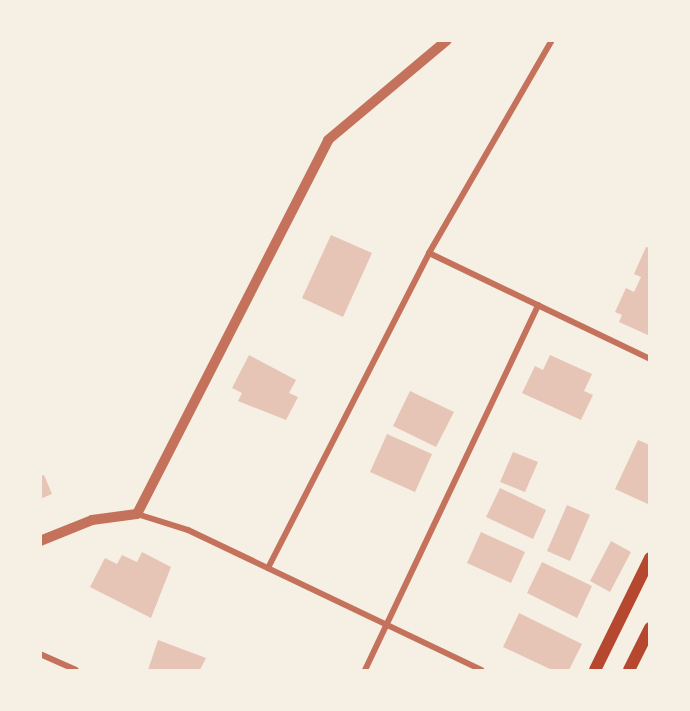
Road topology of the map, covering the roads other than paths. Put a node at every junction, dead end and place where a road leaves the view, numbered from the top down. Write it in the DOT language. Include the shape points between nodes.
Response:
graph roads {
  1 [pos="447,40"];
  2 [pos="552,40"];
  3 [pos="429,253"];
  4 [pos="538,306"];
  5 [pos="650,359"];
  6 [pos="137,514"];
  7 [pos="40,541"];
  8 [pos="650,558"];
  9 [pos="268,568"];
  10 [pos="386,624"];
  11 [pos="650,628"];
  12 [pos="40,654"];
  13 [pos="76,670"];
  14 [pos="365,670"];
  15 [pos="481,670"];
  16 [pos="595,670"];
  17 [pos="629,670"];
  1 -- 6 [label="street" via="328,140"];
  2 -- 3 [label="street"];
  3 -- 4 [label="street"];
  3 -- 9 [label="street"];
  4 -- 5 [label="street"];
  4 -- 10 [label="street"];
  6 -- 7 [label="street" via="92,520"];
  6 -- 9 [label="street" via="169,522"];
  8 -- 16 [label="main road"];
  9 -- 10 [label="street"];
  10 -- 14 [label="street"];
  10 -- 15 [label="street"];
  11 -- 17 [label="main road"];
  12 -- 13 [label="street"];
}
